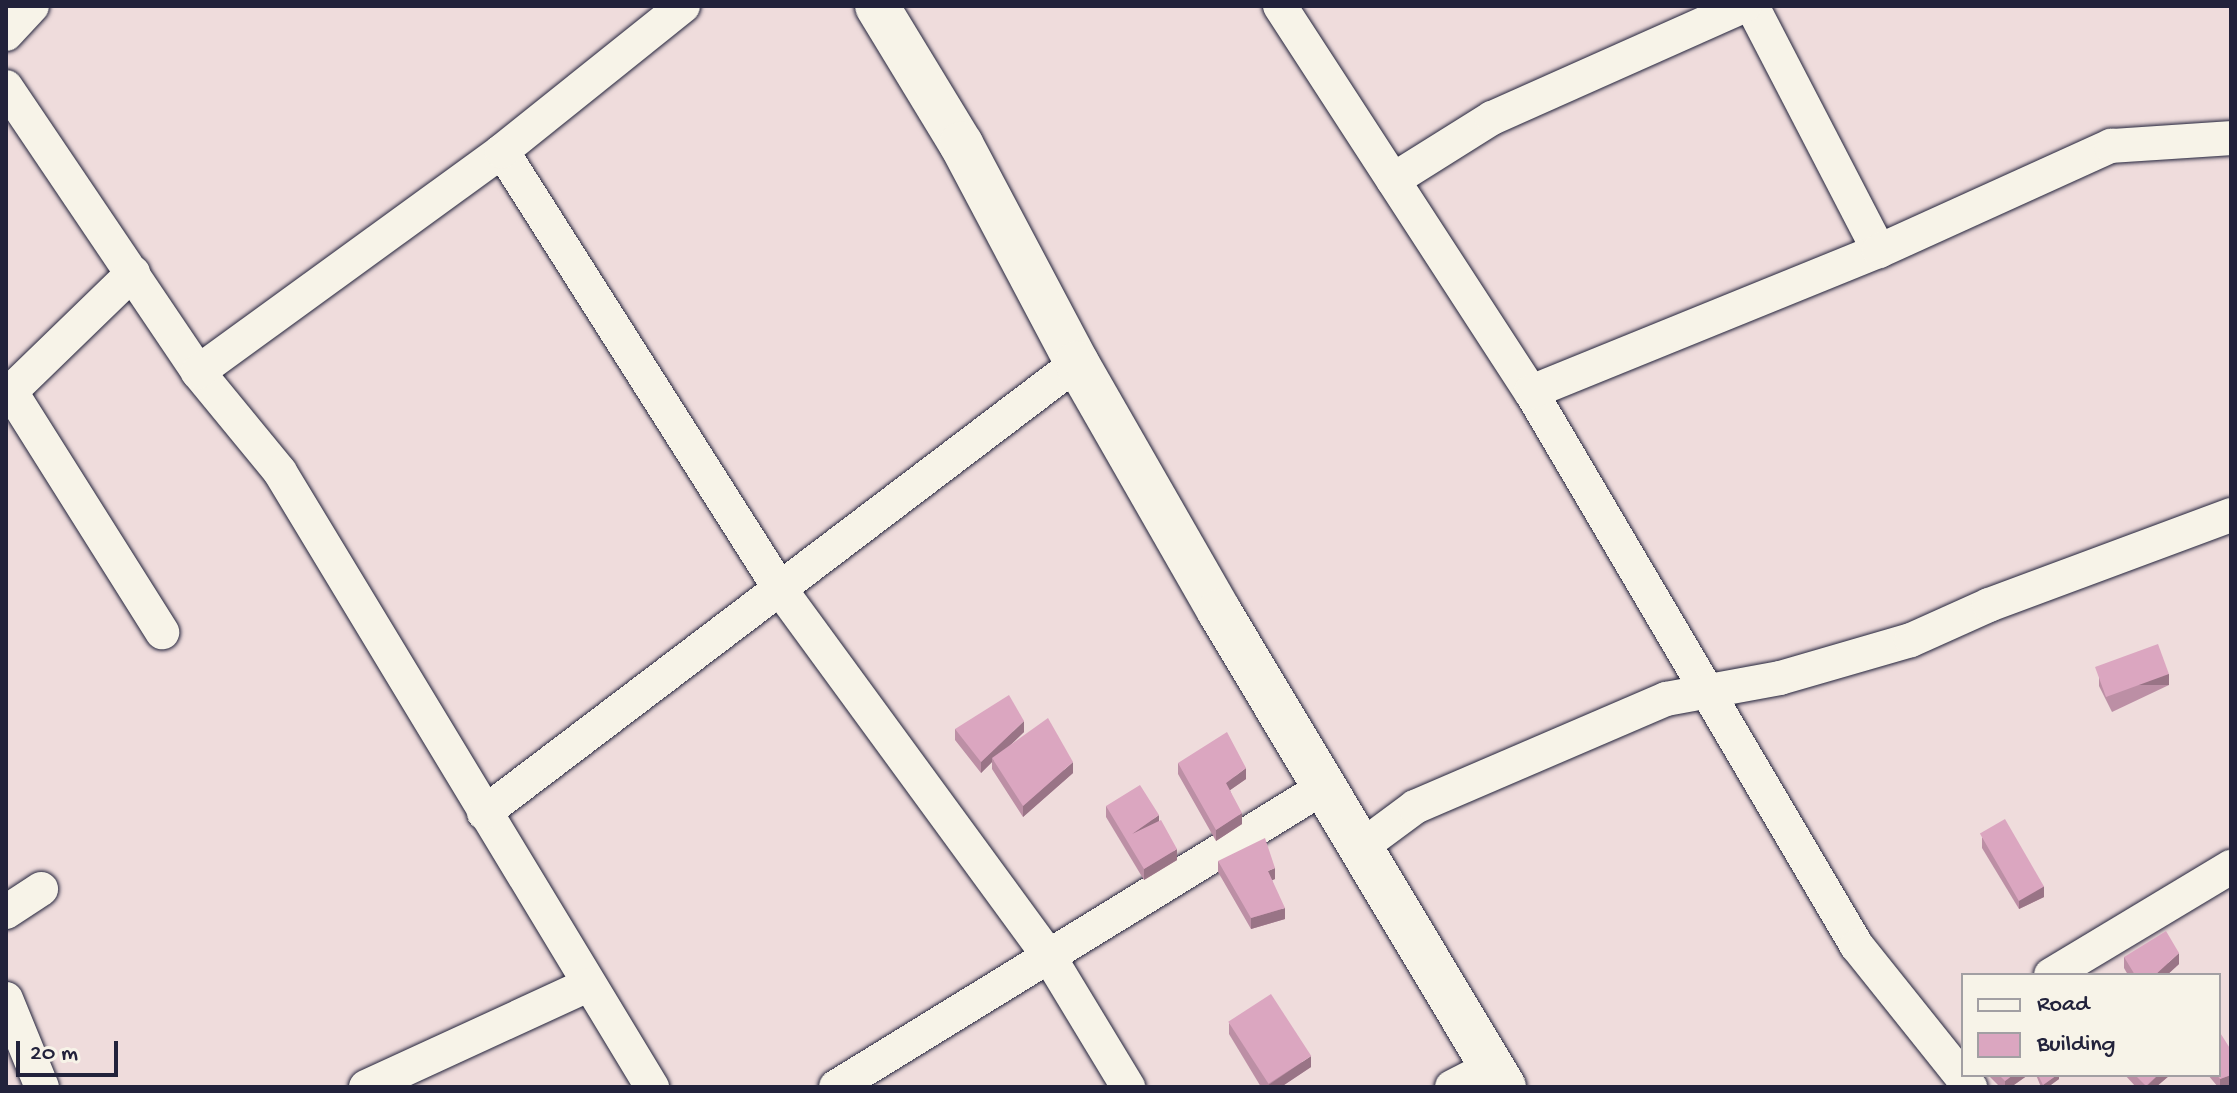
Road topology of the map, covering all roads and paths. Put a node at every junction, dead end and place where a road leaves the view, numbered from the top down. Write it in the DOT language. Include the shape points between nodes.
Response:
graph roads {
  1 [pos="32,6"];
  2 [pos="683,6"];
  3 [pos="877,6"];
  4 [pos="1280,6"];
  5 [pos="1744,6"];
  6 [pos="1752,6"];
  7 [pos="6,34"];
  8 [pos="6,87"];
  9 [pos="2231,138"];
  10 [pos="502,151"];
  11 [pos="1393,180"];
  12 [pos="1879,251"];
  13 [pos="133,273"];
  14 [pos="1077,363"];
  15 [pos="198,372"];
  16 [pos="1531,392"];
  17 [pos="9,394"];
  18 [pos="2231,515"];
  19 [pos="780,589"];
  20 [pos="162,632"];
  21 [pos="1704,690"];
  22 [pos="1324,787"];
  23 [pos="484,813"];
  24 [pos="1361,847"];
  25 [pos="2231,867"];
  26 [pos="41,889"];
  27 [pos="6,912"];
  28 [pos="1050,958"];
  29 [pos="2054,973"];
  30 [pos="588,985"];
  31 [pos="6,999"];
  32 [pos="1949,1036"];
  33 [pos="1961,1065"];
  34 [pos="1482,1081"];
  35 [pos="851,1083"];
  36 [pos="42,1087"];
  37 [pos="366,1087"];
  38 [pos="652,1087"];
  39 [pos="1128,1087"];
  1 -- 7 [label="street"];
  2 -- 10 [label="street"];
  3 -- 14 [label="street" via="961,144"];
  4 -- 11 [label="street"];
  5 -- 11 [label="street" via="1492,118"];
  6 -- 12 [label="street"];
  8 -- 13 [label="street"];
  9 -- 12 [label="street" via="2111,146"];
  10 -- 15 [label="street"];
  10 -- 19 [label="street"];
  11 -- 16 [label="street"];
  12 -- 16 [label="street"];
  13 -- 15 [label="street"];
  13 -- 17 [label="street"];
  14 -- 19 [label="street"];
  14 -- 22 [label="street"];
  15 -- 23 [label="street" via="280,472"];
  16 -- 21 [label="street"];
  17 -- 20 [label="street"];
  18 -- 21 [label="street" via="1989,605 1911,640 1780,678"];
  19 -- 23 [label="street"];
  19 -- 28 [label="street"];
  21 -- 24 [label="street" via="1666,699 1415,807"];
  21 -- 32 [label="street" via="1857,946"];
  22 -- 24 [label="street"];
  22 -- 28 [label="street"];
  23 -- 30 [label="street"];
  24 -- 34 [label="street"];
  25 -- 29 [label="street"];
  26 -- 27 [label="street"];
  28 -- 35 [label="street"];
  28 -- 39 [label="street"];
  30 -- 37 [label="street"];
  30 -- 38 [label="street"];
  31 -- 36 [label="street"];
  32 -- 33 [label="street"];
}
